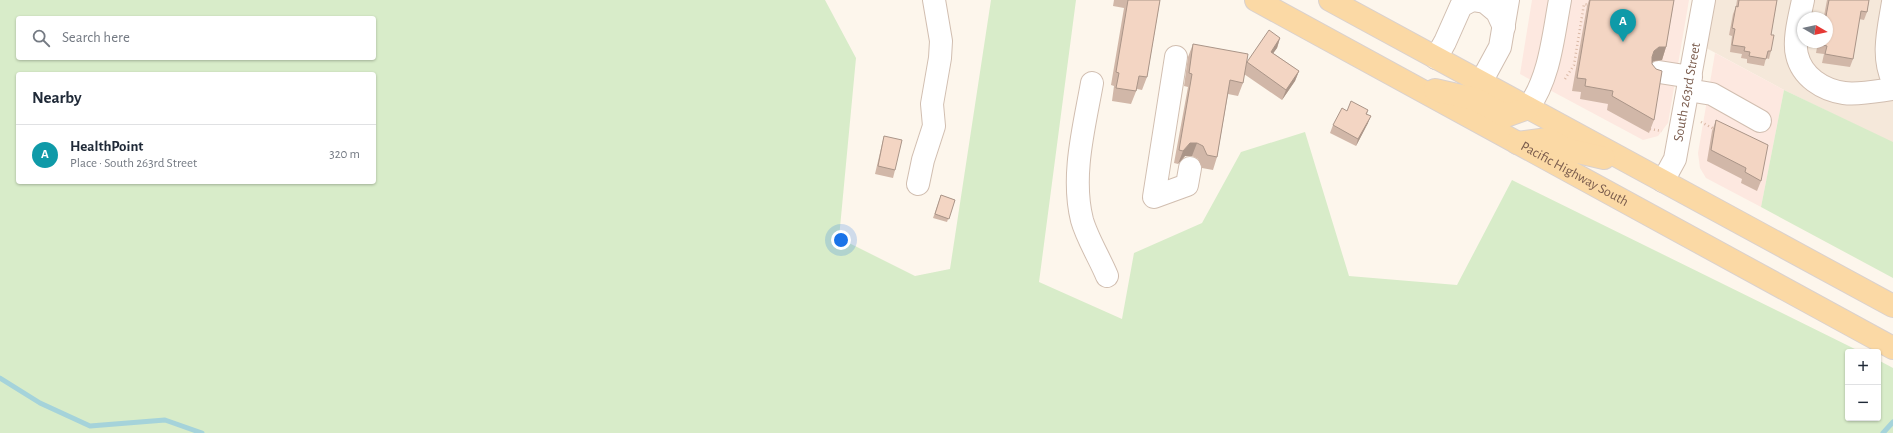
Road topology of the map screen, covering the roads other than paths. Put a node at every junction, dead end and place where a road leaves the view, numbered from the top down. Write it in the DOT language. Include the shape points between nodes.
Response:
graph roads {
  1 [pos="1256,0"];
  2 [pos="1330,0"];
  3 [pos="1508,0"];
  4 [pos="1560,0"];
  5 [pos="1704,0"];
  6 [pos="1803,0"];
  7 [pos="936,2"];
  8 [pos="1893,2"];
  9 [pos="1504,27"];
  10 [pos="1176,57"];
  11 [pos="1436,58"];
  12 [pos="1660,72"];
  13 [pos="1893,81"];
  14 [pos="1481,82"];
  15 [pos="1092,83"];
  16 [pos="1690,83"];
  17 [pos="1411,85"];
  18 [pos="1893,89"];
  19 [pos="1528,108"];
  20 [pos="1760,121"];
  21 [pos="1517,143"];
  22 [pos="1632,164"];
  23 [pos="1190,168"];
  24 [pos="1663,181"];
  25 [pos="918,184"];
  26 [pos="1107,276"];
  27 [pos="1893,306"];
  28 [pos="1893,348"];
  1 -- 17 [label="main road, Pacific Highway South"];
  2 -- 11 [label="main road"];
  3 -- 9 [label="street"];
  4 -- 19 [label="street" via="1550,53 1538,93"];
  5 -- 16 [label="street, South 263rd Street"];
  6 -- 18 [label="street" via="1796,55 1803,71 1814,82 1826,89 1845,94"];
  7 -- 25 [label="street" via="941,41 932,104 934,126"];
  8 -- 13 [label="street" via="1886,46 1888,70"];
  9 -- 11 [label="street" via="1497,12 1485,2 1472,0 1461,6"];
  9 -- 14 [label="street" via="1500,47"];
  10 -- 23 [label="street" via="1154,197 1187,185"];
  11 -- 14 [label="main road"];
  12 -- 16 [label="street"];
  14 -- 19 [label="main road"];
  15 -- 26 [label="street" via="1077,185 1082,221"];
  16 -- 20 [label="street"];
  16 -- 24 [label="street, South 263rd Street" via="1675,159"];
  17 -- 19 [label="main road" via="1475,99 1506,116"];
  17 -- 21 [label="main road, Pacific Highway South"];
  19 -- 22 [label="main road"];
  21 -- 22 [label="main road" via="1548,139 1565,149"];
  21 -- 28 [label="main road, Pacific Highway South"];
  22 -- 24 [label="main road"];
  24 -- 27 [label="main road"];
}
